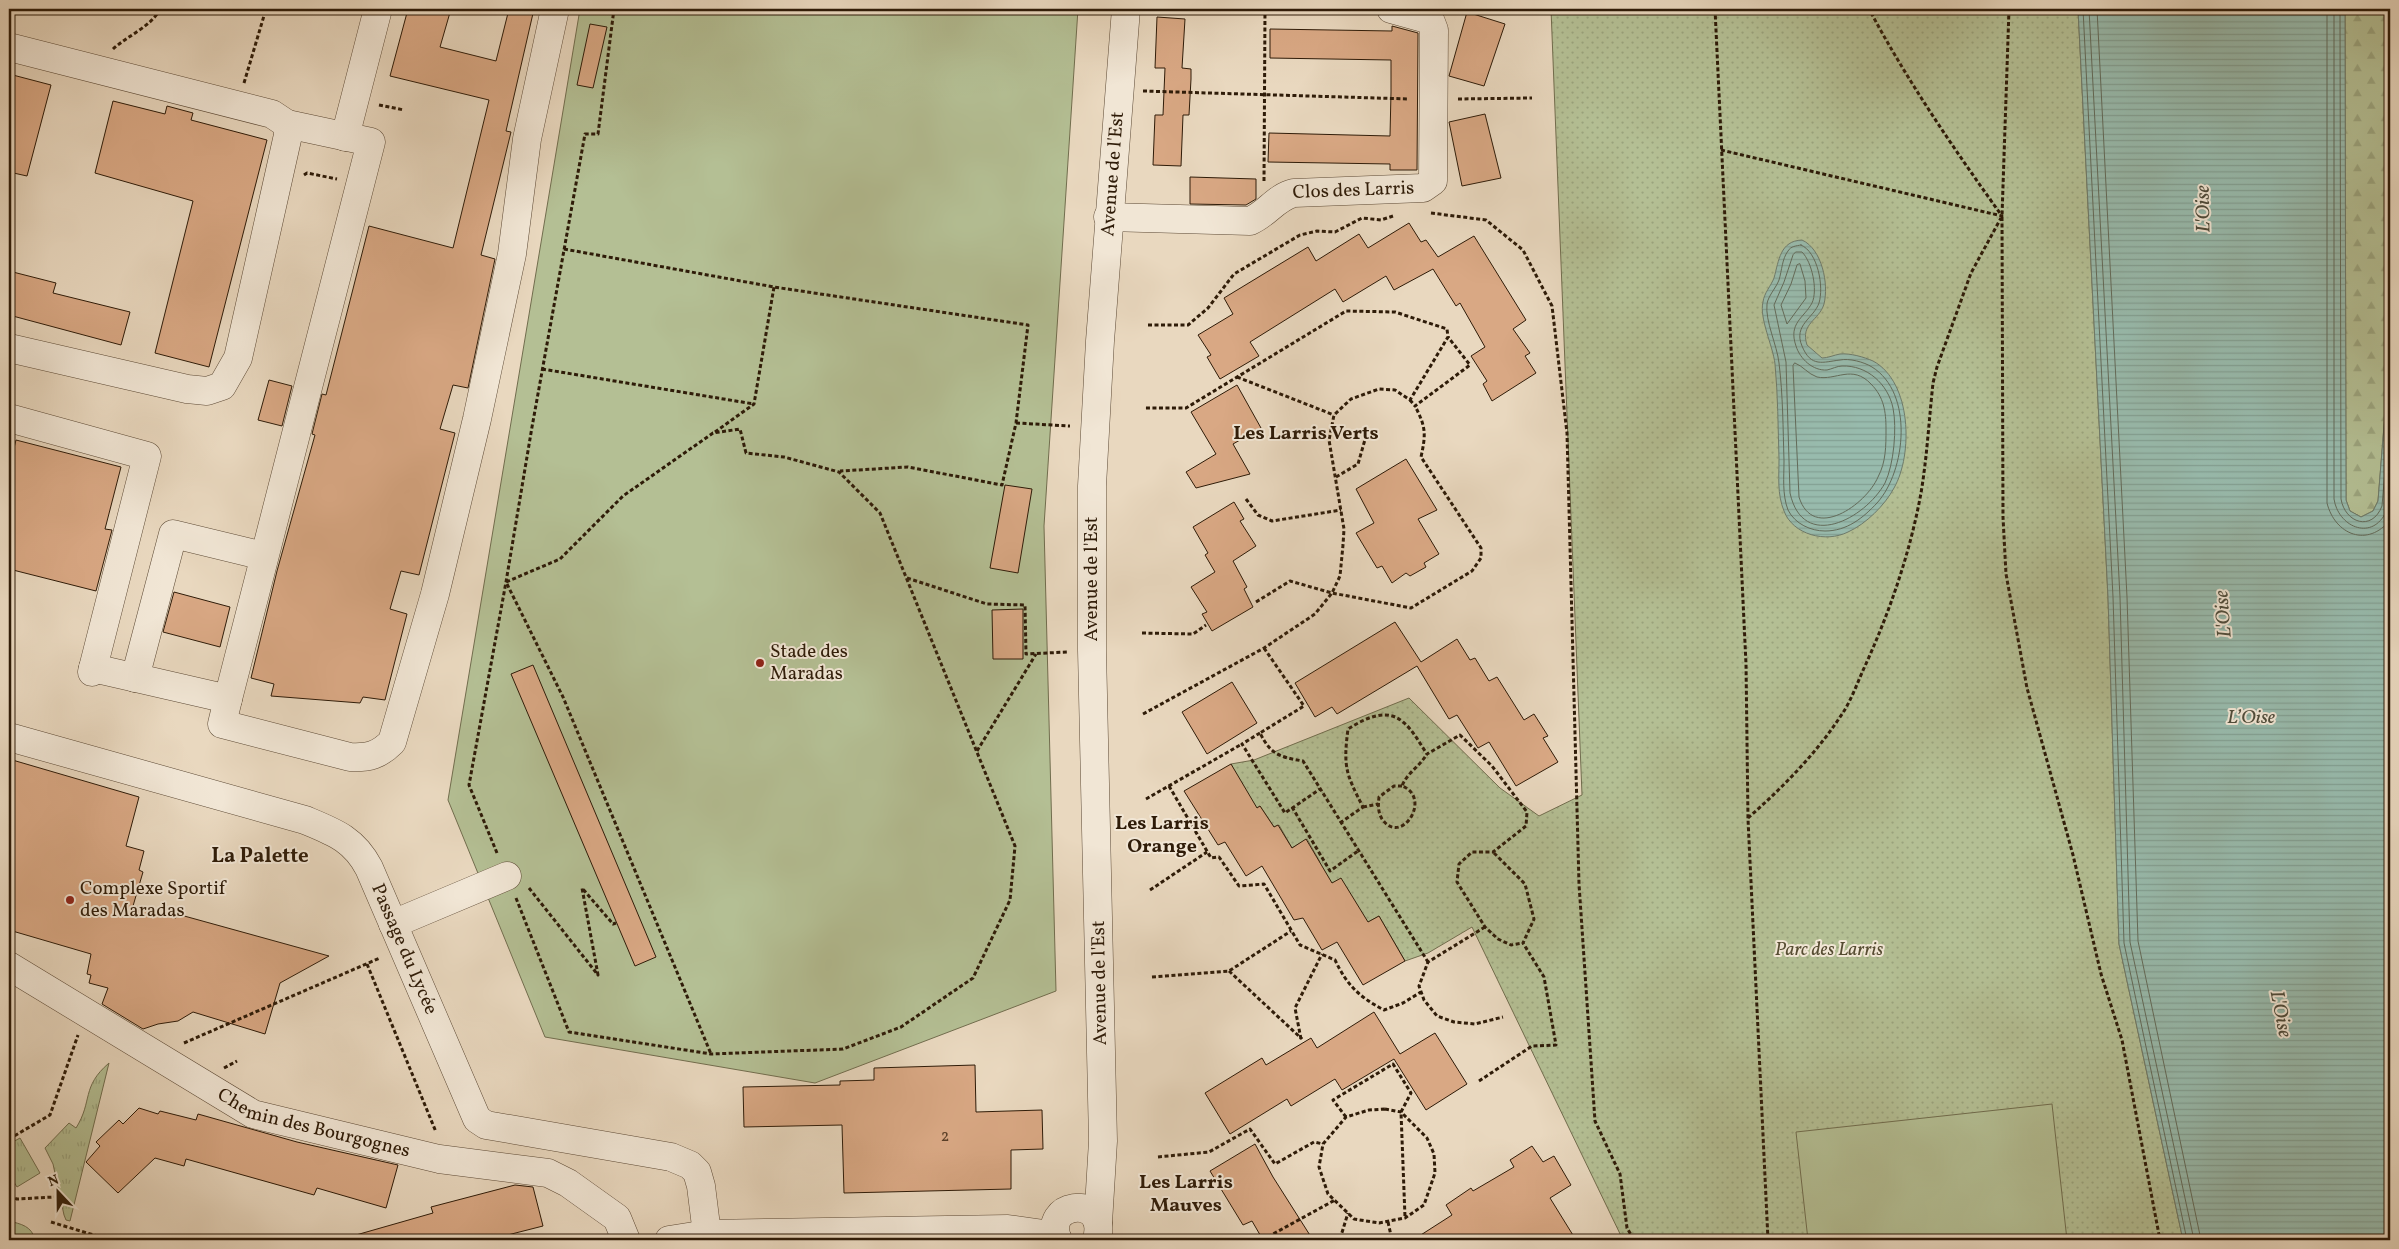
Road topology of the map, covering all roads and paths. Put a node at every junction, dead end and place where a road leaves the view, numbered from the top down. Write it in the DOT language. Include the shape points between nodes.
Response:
graph roads {
  1 [pos="160,9"];
  2 [pos="266,9"];
  3 [pos="378,9"];
  4 [pos="555,9"];
  5 [pos="614,9"];
  6 [pos="1126,9"];
  7 [pos="1264,9"];
  8 [pos="1392,9"];
  9 [pos="1715,9"];
  10 [pos="1869,9"];
  11 [pos="2009,9"];
  12 [pos="9,47"];
  13 [pos="108,53"];
  14 [pos="242,88"];
  15 [pos="1118,90"];
  16 [pos="1264,95"];
  17 [pos="1532,98"];
  18 [pos="1433,100"];
  19 [pos="287,124"];
  20 [pos="345,137"];
  21 [pos="1721,150"];
  22 [pos="281,174"];
  23 [pos="360,183"];
  24 [pos="1421,211"];
  25 [pos="1264,213"];
  26 [pos="1396,215"];
  27 [pos="2002,216"];
  28 [pos="1108,217"];
  29 [pos="564,249"];
  30 [pos="774,288"];
  31 [pos="1148,325"];
  32 [pos="1448,337"];
  33 [pos="9,350"];
  34 [pos="542,369"];
  35 [pos="1237,377"];
  36 [pos="1410,400"];
  37 [pos="754,404"];
  38 [pos="1415,406"];
  39 [pos="1145,408"];
  40 [pos="1334,415"];
  41 [pos="9,418"];
  42 [pos="1016,423"];
  43 [pos="1095,427"];
  44 [pos="1368,429"];
  45 [pos="713,433"];
  46 [pos="839,472"];
  47 [pos="1336,477"];
  48 [pos="1246,499"];
  49 [pos="1341,510"];
  50 [pos="264,556"];
  51 [pos="907,578"];
  52 [pos="506,582"];
  53 [pos="1332,593"];
  54 [pos="1256,602"];
  55 [pos="1206,625"];
  56 [pos="1142,633"];
  57 [pos="1264,648"];
  58 [pos="1092,650"];
  59 [pos="1036,654"];
  60 [pos="135,678"];
  61 [pos="228,699"];
  62 [pos="1144,714"];
  63 [pos="1260,733"];
  64 [pos="9,737"];
  65 [pos="1242,744"];
  66 [pos="976,751"];
  67 [pos="1427,754"];
  68 [pos="1169,786"];
  69 [pos="1402,786"];
  70 [pos="1320,789"];
  71 [pos="1146,799"];
  72 [pos="1378,804"];
  73 [pos="1292,807"];
  74 [pos="1363,808"];
  75 [pos="1748,819"];
  76 [pos="1340,823"];
  77 [pos="1207,852"];
  78 [pos="1358,852"];
  79 [pos="1492,852"];
  80 [pos="510,883"];
  81 [pos="1150,890"];
  82 [pos="616,922"];
  83 [pos="393,924"];
  84 [pos="1485,927"];
  85 [pos="1291,931"];
  86 [pos="1523,943"];
  87 [pos="404,948"];
  88 [pos="1322,954"];
  89 [pos="1428,962"];
  90 [pos="366,964"];
  91 [pos="9,966"];
  92 [pos="1230,972"];
  93 [pos="1152,977"];
  94 [pos="1421,992"];
  95 [pos="86,1013"];
  96 [pos="1504,1017"];
  97 [pos="711,1054"];
  98 [pos="165,1062"];
  99 [pos="1479,1082"];
  100 [pos="1400,1112"];
  101 [pos="1346,1117"];
  102 [pos="9,1140"];
  103 [pos="1323,1144"];
  104 [pos="1102,1149"];
  105 [pos="1158,1157"];
  106 [pos="438,1158"];
  107 [pos="9,1196"];
  108 [pos="54,1197"];
  109 [pos="1335,1200"];
  110 [pos="1348,1213"];
  111 [pos="1405,1218"];
  112 [pos="51,1222"];
  113 [pos="1388,1222"];
  114 [pos="1061,1227"];
  115 [pos="1098,1233"];
  116 [pos="707,1234"];
  117 [pos="1340,1239"];
  118 [pos="110,1240"];
  119 [pos="626,1240"];
  120 [pos="669,1240"];
  121 [pos="1262,1240"];
  122 [pos="1392,1240"];
  123 [pos="1634,1240"];
  124 [pos="1768,1240"];
  125 [pos="2160,1240"];
  1 -- 13 [label="path" via="143,27"];
  2 -- 14 [label="path"];
  3 -- 20 [label="street"];
  4 -- 61 [label="street" via="527,139 512,254 477,419 435,594 392,742 381,753 367,758 350,757 222,724"];
  5 -- 29 [label="path" via="598,134 585,134"];
  6 -- 15 [label="street, Avenue de l'Est"];
  7 -- 16 [label="path"];
  8 -- 18 [label="street, Clos des Larris" via="1426,18 1433,25"];
  9 -- 21 [label="path"];
  10 -- 27 [label="path" via="1897,62"];
  11 -- 27 [label="path"];
  12 -- 19 [label="street" via="260,111"];
  15 -- 16 [label="path"];
  15 -- 28 [label="street, Avenue de l'Est"];
  16 -- 18 [label="path"];
  16 -- 25 [label="path"];
  17 -- 18 [label="path"];
  18 -- 25 [label="street, Clos des Larris" via="1432,181 1428,186 1294,193 1281,198"];
  19 -- 20 [label="street"];
  19 -- 22 [label="street"];
  20 -- 23 [label="street" via="370,142"];
  21 -- 27 [label="path"];
  21 -- 75 [label="path" via="1746,664"];
  22 -- 23 [label="path" via="298,178 307,173"];
  22 -- 33 [label="street" via="238,358 222,386 207,391 187,389"];
  23 -- 50 [label="street"];
  24 -- 123 [label="path" via="1486,220 1523,250 1552,306 1567,433 1579,884 1596,1121 1620,1174 1627,1228"];
  25 -- 28 [label="street, Clos des Larris" via="1241,222"];
  26 -- 31 [label="path" via="1381,220 1362,218 1335,232 1317,231 1300,235 1234,274 1208,308 1188,325"];
  27 -- 75 [label="path" via="1971,273 1937,368 1921,492 1911,540 1876,642 1841,716 1789,779"];
  27 -- 125 [label="path" via="2003,517 2007,583 2027,688 2073,855 2101,974 2122,1040"];
  28 -- 43 [label="street, Avenue de l'Est"];
  29 -- 30 [label="path"];
  29 -- 34 [label="path"];
  30 -- 37 [label="path"];
  30 -- 42 [label="path" via="1028,325"];
  32 -- 35 [label="path" via="1443,326 1396,312 1346,311"];
  32 -- 36 [label="path"];
  32 -- 38 [label="path" via="1470,365"];
  34 -- 37 [label="path"];
  34 -- 52 [label="path"];
  35 -- 39 [label="path" via="1186,408"];
  35 -- 40 [label="path"];
  36 -- 38 [label="path"];
  36 -- 40 [label="path" via="1395,390 1379,389 1351,399"];
  37 -- 45 [label="path"];
  38 -- 53 [label="path" via="1424,423 1421,457 1481,548 1481,558 1472,571 1411,608"];
  40 -- 47 [label="path" via="1330,440"];
  41 -- 60 [label="street" via="147,456 92,670"];
  42 -- 43 [label="path"];
  42 -- 46 [label="path" via="1002,485 908,467"];
  43 -- 58 [label="street, Avenue de l'Est"];
  44 -- 47 [label="path" via="1358,464"];
  45 -- 46 [label="path" via="740,429 746,453 784,457"];
  45 -- 52 [label="path" via="622,496 560,559"];
  46 -- 51 [label="path" via="880,512"];
  47 -- 49 [label="path"];
  48 -- 49 [label="path" via="1258,514 1272,521"];
  49 -- 53 [label="path" via="1344,529 1340,576"];
  50 -- 60 [label="street" via="173,534"];
  50 -- 61 [label="street"];
  51 -- 59 [label="path" via="987,604 1025,605 1026,654"];
  51 -- 66 [label="path"];
  52 -- 80 [label="path" via="468,785"];
  52 -- 97 [label="path" via="563,697"];
  53 -- 54 [label="path" via="1290,582"];
  53 -- 57 [label="path" via="1316,614"];
  55 -- 56 [label="path" via="1193,634"];
  57 -- 62 [label="path"];
  57 -- 63 [label="path" via="1304,706"];
  58 -- 59 [label="path"];
  58 -- 104 [label="street, Avenue de l'Est"];
  59 -- 66 [label="path"];
  60 -- 61 [label="street"];
  63 -- 65 [label="path"];
  63 -- 70 [label="path" via="1268,748 1282,757 1303,761"];
  64 -- 83 [label="street, Passage du Lycée" via="305,820 328,830 355,846 363,856"];
  65 -- 68 [label="path"];
  65 -- 73 [label="path" via="1285,813"];
  66 -- 97 [label="path" via="1015,846 1010,900 974,978 901,1027 843,1049"];
  67 -- 69 [label="path"];
  67 -- 74 [label="path" via="1403,721 1386,715 1366,717 1348,729 1347,777"];
  67 -- 79 [label="path" via="1460,735 1492,766 1527,812 1526,826"];
  68 -- 71 [label="path"];
  68 -- 77 [label="path"];
  69 -- 72 [label="path" via="1386,791 1379,797"];
  69 -- 72 [label="path" via="1415,801 1415,809 1406,823 1392,828 1378,813"];
  70 -- 73 [label="path"];
  70 -- 76 [label="path"];
  72 -- 74 [label="path"];
  73 -- 78 [label="path" via="1330,871"];
  74 -- 76 [label="path"];
  75 -- 124 [label="path"];
  76 -- 78 [label="path"];
  77 -- 81 [label="path"];
  77 -- 85 [label="path" via="1211,858 1219,858 1239,886 1264,884"];
  78 -- 89 [label="path"];
  79 -- 84 [label="path" via="1472,852 1459,864 1457,882"];
  79 -- 86 [label="path" via="1525,884 1534,919"];
  80 -- 82 [label="path" via="527,885 598,975 582,888 613,924"];
  80 -- 83 [label="street"];
  80 -- 97 [label="path" via="569,1032"];
  83 -- 87 [label="street, Passage du Lycée"];
  84 -- 86 [label="path" via="1511,945"];
  84 -- 89 [label="path"];
  85 -- 88 [label="path" via="1300,945"];
  85 -- 92 [label="path"];
  86 -- 99 [label="path" via="1544,977 1556,1045 1532,1046"];
  87 -- 90 [label="path"];
  87 -- 116 [label="street, Passage du Lycée" via="477,1119 486,1125 662,1156 690,1165 699,1178"];
  88 -- 92 [label="path" via="1295,1008 1302,1040"];
  88 -- 94 [label="path" via="1335,960 1343,977 1364,1000 1384,1010"];
  89 -- 94 [label="path"];
  90 -- 98 [label="path" via="173,1047"];
  90 -- 106 [label="path" via="441,1143"];
  91 -- 95 [label="street, Chemin des Bourgognes"];
  92 -- 93 [label="path"];
  94 -- 96 [label="path" via="1437,1016 1454,1022 1475,1024"];
  95 -- 98 [label="street, Chemin des Bourgognes"];
  95 -- 102 [label="path" via="50,1115"];
  98 -- 106 [label="street, Chemin des Bourgognes" via="253,1114"];
  100 -- 101 [label="path" via="1369,1110"];
  100 -- 101 [label="path" via="1411,1093 1392,1064 1334,1100"];
  100 -- 111 [label="path"];
  100 -- 111 [label="path" via="1428,1138 1434,1154 1435,1173 1424,1205"];
  101 -- 103 [label="path"];
  103 -- 105 [label="path" via="1314,1142 1275,1164 1250,1129 1209,1152"];
  103 -- 109 [label="path" via="1319,1167 1328,1194"];
  104 -- 114 [label="street, Avenue de l'Est" via="1093,1176"];
  104 -- 115 [label="street, Avenue de l'Est"];
  106 -- 119 [label="street, Chemin des Bourgognes" via="556,1176 617,1218"];
  107 -- 108 [label="path" via="18,1199"];
  109 -- 110 [label="path"];
  109 -- 121 [label="path"];
  110 -- 113 [label="path" via="1354,1219"];
  110 -- 117 [label="path"];
  111 -- 113 [label="path"];
  112 -- 118 [label="path"];
  113 -- 122 [label="path"];
  114 -- 115 [label="street" via="1079,1207 1095,1217"];
  114 -- 116 [label="street" via="1050,1220 1008,1228"];
  116 -- 120 [label="street"];
}
